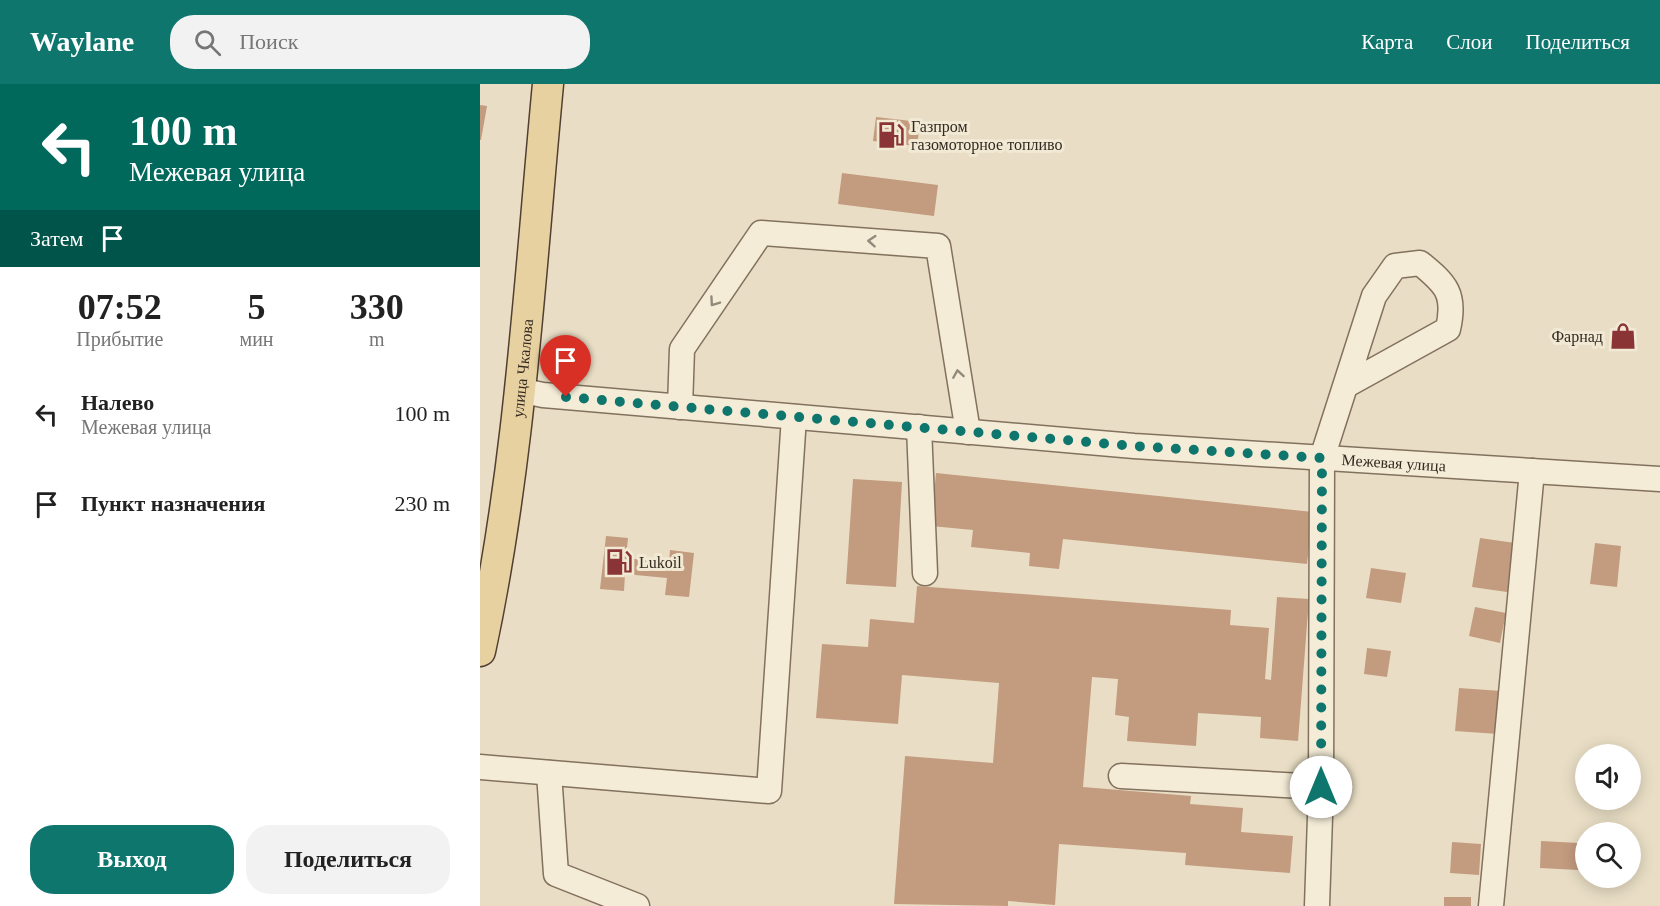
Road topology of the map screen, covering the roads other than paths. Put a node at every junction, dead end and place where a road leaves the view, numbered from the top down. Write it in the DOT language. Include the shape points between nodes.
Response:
graph roads {
  1 [pos="548,84"];
  2 [pos="1345,386"];
  3 [pos="518,390"];
  4 [pos="680,407"];
  5 [pos="795,417"];
  6 [pos="919,427"];
  7 [pos="968,432"];
  8 [pos="1322,458"];
  9 [pos="1532,471"];
  10 [pos="1660,479"];
  11 [pos="924,573"];
  12 [pos="480,651"];
  13 [pos="480,767"];
  14 [pos="549,773"];
  15 [pos="1121,776"];
  16 [pos="1321,787"];
  17 [pos="637,906"];
  18 [pos="1317,906"];
  19 [pos="1491,906"];
  1 -- 3 [label="main road, улица Чкалова"];
  2 -- 2 [label="street" via="1374,296 1395,266 1420,263 1445,284 1452,309 1448,329"];
  2 -- 8 [label="street"];
  3 -- 4 [label="street, Межевая улица"];
  3 -- 12 [label="main road, улица Чкалова" via="498,567"];
  4 -- 5 [label="street, Межевая улица"];
  7 -- 4 [label="street, one-way" via="938,246 761,233 682,349"];
  5 -- 6 [label="street, Межевая улица"];
  5 -- 14 [label="street" via="769,791"];
  6 -- 7 [label="street, Межевая улица"];
  6 -- 11 [label="street"];
  7 -- 8 [label="street, Межевая улица"];
  8 -- 9 [label="street, Межевая улица"];
  8 -- 16 [label="street"];
  9 -- 10 [label="street, Межевая улица"];
  9 -- 19 [label="street"];
  13 -- 14 [label="street"];
  14 -- 17 [label="street" via="556,874"];
  15 -- 16 [label="street"];
  16 -- 18 [label="street"];
}
